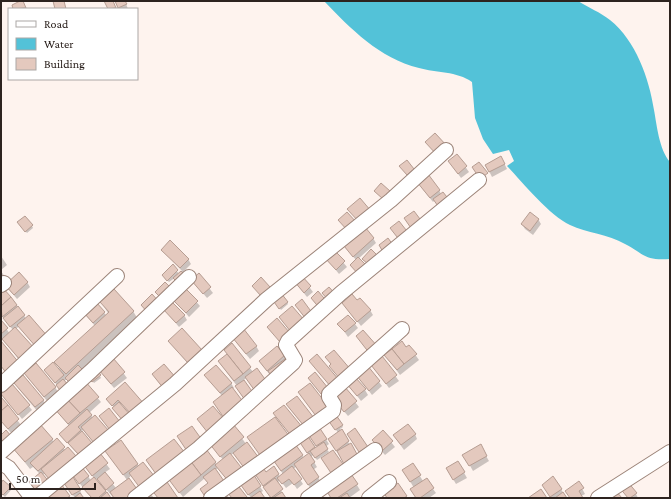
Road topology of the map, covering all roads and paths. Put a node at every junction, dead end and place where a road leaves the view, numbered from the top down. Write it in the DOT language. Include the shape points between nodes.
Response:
graph roads {
  1 [pos="446,150"];
  2 [pos="478,180"];
  3 [pos="117,276"];
  4 [pos="189,277"];
  5 [pos="402,330"];
  6 [pos="1,385"];
  7 [pos="375,450"];
  8 [pos="1,452"];
  9 [pos="670,452"];
  10 [pos="1,463"];
  11 [pos="390,482"];
  12 [pos="32,498"];
  13 [pos="36,498"];
  14 [pos="135,498"];
  15 [pos="211,498"];
  16 [pos="308,498"];
  17 [pos="370,498"];
  18 [pos="598,498"];
  1 -- 13 [label="street" via="391,200 266,300 175,384"];
  2 -- 14 [label="street" via="288,341 286,345 295,360 293,364 199,448"];
  3 -- 6 [label="street"];
  4 -- 8 [label="street" via="91,371"];
  5 -- 15 [label="street" via="329,394 334,405 333,411"];
  7 -- 16 [label="street"];
  9 -- 18 [label="street"];
  10 -- 12 [label="street" via="9,468"];
  11 -- 17 [label="street"];
}
